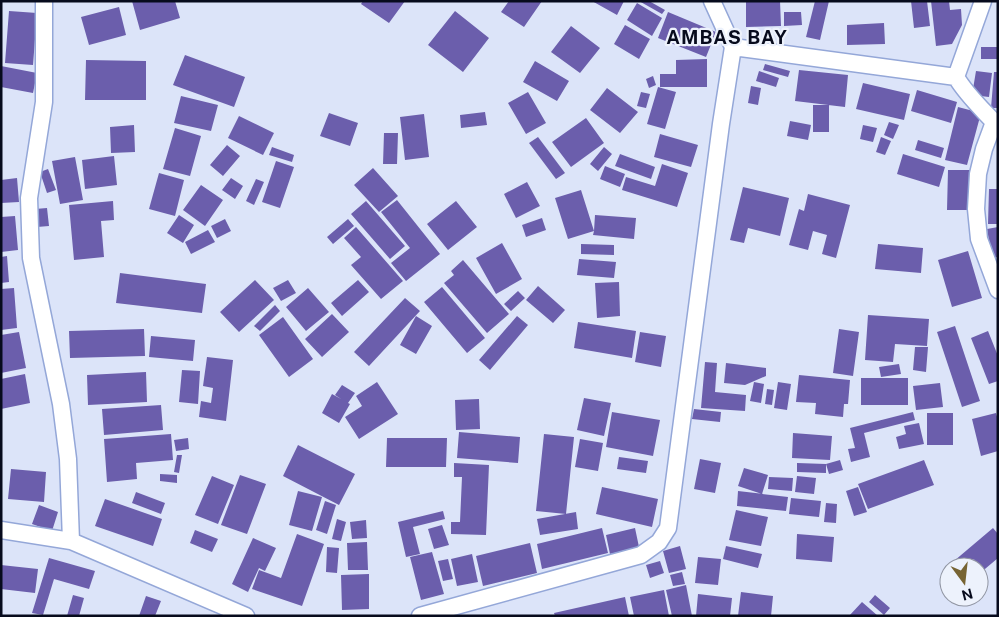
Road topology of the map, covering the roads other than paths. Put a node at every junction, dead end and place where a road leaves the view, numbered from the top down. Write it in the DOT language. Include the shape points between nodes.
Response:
graph roads {
  1 [pos="44,1"];
  2 [pos="983,1"];
  3 [pos="712,2"];
  4 [pos="733,47"];
  5 [pos="956,77"];
  6 [pos="996,122"];
  7 [pos="998,290"];
  8 [pos="1,530"];
  9 [pos="71,541"];
  10 [pos="246,616"];
  11 [pos="420,616"];
  1 -- 9 [label="street" via="44,102 29,198 31,258 61,404 68,459"];
  2 -- 5 [label="street"];
  3 -- 4 [label="street"];
  4 -- 5 [label="street"];
  4 -- 11 [label="street" via="668,528 659,542 641,555"];
  5 -- 6 [label="street"];
  6 -- 7 [label="street" via="984,149 978,174 976,208 979,239"];
  8 -- 9 [label="street"];
  9 -- 10 [label="street"];
}
